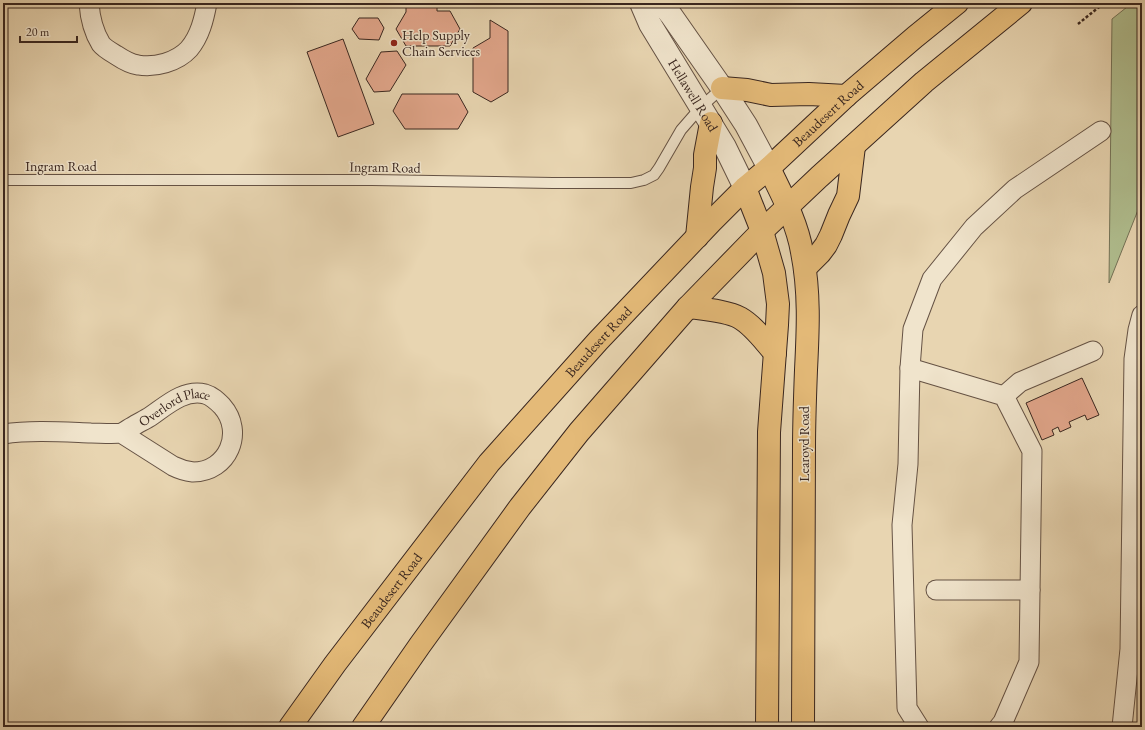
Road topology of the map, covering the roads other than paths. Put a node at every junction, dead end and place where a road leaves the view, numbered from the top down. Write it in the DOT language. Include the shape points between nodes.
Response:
graph roads {
  1 [pos="89,3"];
  2 [pos="207,3"];
  3 [pos="641,3"];
  4 [pos="660,3"];
  5 [pos="957,3"];
  6 [pos="1021,3"];
  7 [pos="722,88"];
  8 [pos="846,96"];
  9 [pos="706,115"];
  10 [pos="1101,131"];
  11 [pos="854,146"];
  12 [pos="769,168"];
  13 [pos="3,180"];
  14 [pos="745,188"];
  15 [pos="788,206"];
  16 [pos="762,231"];
  17 [pos="697,237"];
  18 [pos="805,268"];
  19 [pos="688,307"];
  20 [pos="1142,315"];
  21 [pos="1093,351"];
  22 [pos="775,353"];
  23 [pos="910,368"];
  24 [pos="1004,396"];
  25 [pos="121,433"];
  26 [pos="3,434"];
  27 [pos="936,590"];
  28 [pos="1030,590"];
  29 [pos="290,727"];
  30 [pos="363,727"];
  31 [pos="767,727"];
  32 [pos="804,727"];
  33 [pos="918,727"];
  34 [pos="999,727"];
  35 [pos="1122,727"];
  1 -- 2 [label="street" via="93,29 102,45 124,60 137,65 152,66 178,58 188,50 196,39"];
  3 -- 9 [label="street, Hellawell Road" via="650,24"];
  4 -- 7 [label="street, Hellawell Road"];
  5 -- 8 [label="main road, Beaudesert Road"];
  6 -- 11 [label="main road" via="924,82"];
  7 -- 8 [label="main road" via="771,95"];
  7 -- 9 [label="lane, Ingram Road"];
  7 -- 12 [label="street, Hellawell Road"];
  8 -- 12 [label="main road, Beaudesert Road"];
  9 -- 13 [label="lane, Ingram Road" via="681,130 654,175 631,183"];
  9 -- 14 [label="street, Hellawell Road"];
  9 -- 17 [label="main road" via="706,155"];
  10 -- 23 [label="street" via="1015,189 969,232 932,279 913,329"];
  11 -- 15 [label="main road"];
  11 -- 18 [label="main road" via="848,196 826,245"];
  12 -- 14 [label="main road, Beaudesert Road"];
  12 -- 15 [label="main road, Learoyd Road"];
  14 -- 16 [label="main road"];
  14 -- 17 [label="main road, Beaudesert Road"];
  15 -- 16 [label="main road"];
  15 -- 18 [label="main road, Learoyd Road"];
  16 -- 19 [label="main road"];
  16 -- 22 [label="main road" via="777,288"];
  17 -- 29 [label="main road, Beaudesert Road" via="598,341 489,463"];
  18 -- 32 [label="main road, Learoyd Road" via="808,330 804,401"];
  19 -- 22 [label="main road" via="727,313 740,318"];
  19 -- 30 [label="main road" via="579,432 520,507"];
  20 -- 35 [label="street" via="1134,359 1130,649"];
  21 -- 24 [label="street" via="1020,382"];
  22 -- 31 [label="main road" via="769,432"];
  23 -- 24 [label="street"];
  23 -- 33 [label="street" via="908,464 902,525 907,708"];
  24 -- 28 [label="street" via="1032,451"];
  25 -- 25 [label="street, Overlord Place" via="177,398 198,393 219,403 228,414 233,431 229,450 223,460 209,469 194,472 180,469"];
  25 -- 26 [label="street, Overlord Place"];
  27 -- 28 [label="street"];
  28 -- 34 [label="street" via="1029,662"];
}
